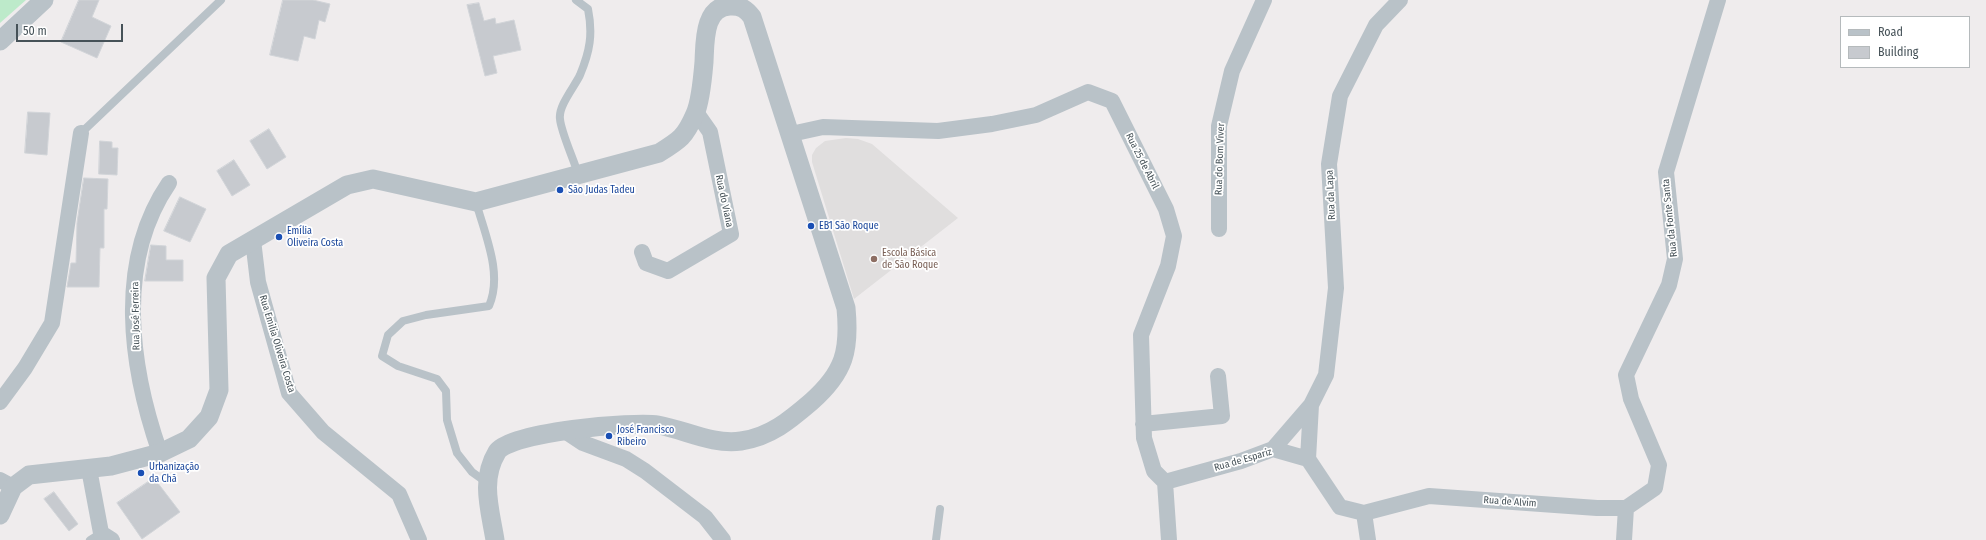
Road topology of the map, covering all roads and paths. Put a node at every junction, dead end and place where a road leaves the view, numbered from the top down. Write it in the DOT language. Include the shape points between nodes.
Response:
graph roads {
  1 [pos="44,0"];
  2 [pos="221,0"];
  3 [pos="576,0"];
  4 [pos="1264,0"];
  5 [pos="1400,0"];
  6 [pos="1718,0"];
  7 [pos="728,4"];
  8 [pos="0,41"];
  9 [pos="696,112"];
  10 [pos="81,134"];
  11 [pos="791,134"];
  12 [pos="578,175"];
  13 [pos="169,183"];
  14 [pos="476,202"];
  15 [pos="1219,229"];
  16 [pos="253,240"];
  17 [pos="642,252"];
  18 [pos="1218,376"];
  19 [pos="0,402"];
  20 [pos="1311,405"];
  21 [pos="1143,424"];
  22 [pos="565,431"];
  23 [pos="1273,449"];
  24 [pos="160,453"];
  25 [pos="1308,459"];
  26 [pos="89,469"];
  27 [pos="486,482"];
  28 [pos="1166,482"];
  29 [pos="7,484"];
  30 [pos="1626,508"];
  31 [pos="940,509"];
  32 [pos="1364,513"];
  33 [pos="0,515"];
  34 [pos="101,538"];
  35 [pos="419,540"];
  36 [pos="495,540"];
  37 [pos="723,540"];
  38 [pos="936,540"];
  39 [pos="1170,540"];
  40 [pos="1368,540"];
  41 [pos="1624,540"];
  1 -- 8 [label="street"];
  2 -- 10 [label="lane"];
  3 -- 12 [label="lane" via="588,9 592,27 590,47 562,108 560,118"];
  4 -- 15 [label="street, Rua do Bom Viver" via="1232,71 1219,126"];
  5 -- 20 [label="street, Rua da Lapa" via="1376,25 1340,96 1329,164 1336,288 1326,375"];
  6 -- 30 [label="street, Rua da Fonte Santa" via="1666,172 1675,259 1669,285 1626,375 1631,399 1659,466 1655,488"];
  7 -- 9 [label="street" via="708,22"];
  7 -- 11 [label="street"];
  9 -- 12 [label="street" via="682,139 659,153"];
  9 -- 17 [label="street, Rua do Viana" via="710,132 731,234 668,271 646,264"];
  10 -- 19 [label="street" via="52,323 25,368"];
  11 -- 21 [label="street, Rua 25 de Abril" via="823,127 938,131 1036,115 1088,92 1112,101 1166,209 1174,236 1168,266 1140,335"];
  11 -- 22 [label="street" via="846,308 846,353 837,372 820,393 780,427 761,436 741,441 720,441 658,425 630,424"];
  12 -- 14 [label="street"];
  13 -- 24 [label="street, Rua José Ferreira" via="152,211 141,239 136,262 134,305 140,380"];
  14 -- 16 [label="street" via="373,179 347,185"];
  14 -- 27 [label="lane" via="492,259 495,293 489,306 403,321 388,336 382,356 398,366 437,379 446,391 447,420 457,453 472,472"];
  16 -- 24 [label="street" via="229,254 216,278 219,390 209,417 189,440"];
  16 -- 35 [label="street, Rua Emilia Oliveira Costa" via="258,282 289,393 323,432 399,494"];
  18 -- 21 [label="street" via="1222,416"];
  20 -- 23 [label="street"];
  20 -- 25 [label="street"];
  21 -- 28 [label="street, Rua 25 de Abril" via="1144,438 1154,471"];
  22 -- 27 [label="street" via="516,440 498,450"];
  22 -- 37 [label="street" via="583,443 626,459 645,471 704,517"];
  23 -- 25 [label="street, Rua de Espariz"];
  23 -- 28 [label="street, Rua de Espariz" via="1241,461"];
  24 -- 26 [label="street"];
  25 -- 32 [label="street" via="1340,507"];
  26 -- 29 [label="street" via="29,475"];
  26 -- 34 [label="street"];
  27 -- 36 [label="street"];
  28 -- 39 [label="street"];
  29 -- 33 [label="street"];
  30 -- 32 [label="street, Rua de Alvim" via="1429,496"];
  30 -- 41 [label="street"];
  31 -- 38 [label="lane"];
  32 -- 40 [label="street"];
}
